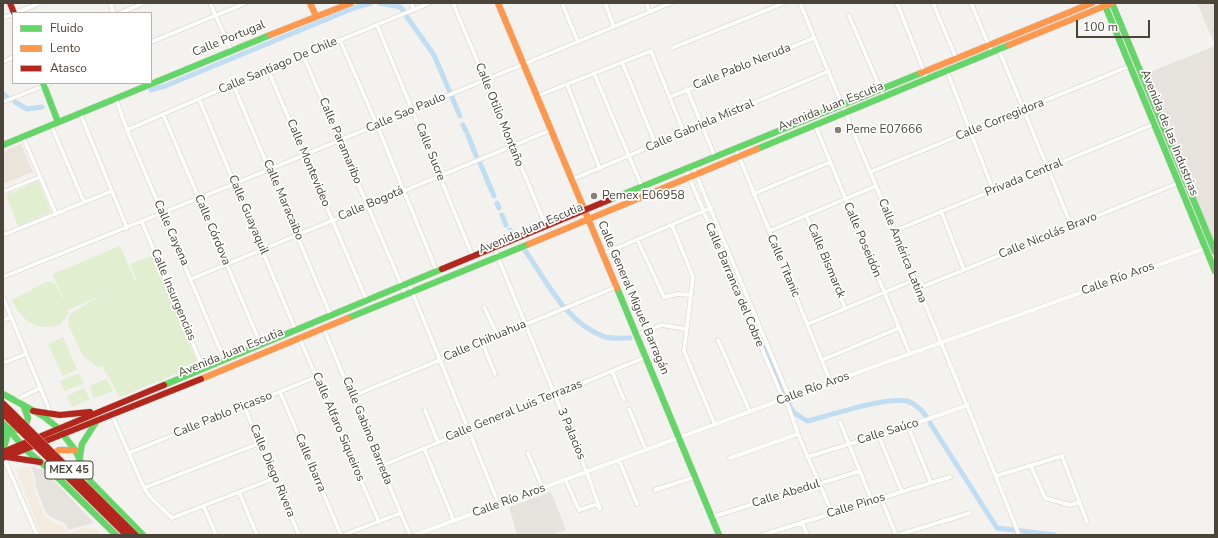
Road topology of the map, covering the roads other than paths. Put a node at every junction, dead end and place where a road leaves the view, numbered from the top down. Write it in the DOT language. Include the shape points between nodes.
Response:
graph roads {
  1 [pos="40,3"];
  2 [pos="144,3"];
  3 [pos="210,3"];
  4 [pos="246,3"];
  5 [pos="310,3"];
  6 [pos="351,3"];
  7 [pos="411,3"];
  8 [pos="430,3"];
  9 [pos="453,3"];
  10 [pos="498,3"];
  11 [pos="562,3"];
  12 [pos="605,3"];
  13 [pos="646,3"];
  14 [pos="671,3"];
  15 [pos="784,3"];
  16 [pos="800,3"];
  17 [pos="897,3"];
  18 [pos="933,3"];
  19 [pos="971,3"];
  20 [pos="1092,3"];
  21 [pos="1108,4"];
  22 [pos="414,10"];
  23 [pos="17,12"];
  24 [pos="122,12"];
  25 [pos="650,12"];
  26 [pos="216,16"];
  27 [pos="316,16"];
  28 [pos="849,16"];
  29 [pos="377,25"];
  30 [pos="614,27"];
  31 [pos="1119,30"];
  32 [pos="814,38"];
  33 [pos="340,40"];
  34 [pos="152,42"];
  35 [pos="578,42"];
  36 [pos="996,42"];
  37 [pos="988,45"];
  38 [pos="672,48"];
  39 [pos="231,50"];
  40 [pos="999,50"];
  41 [pos="992,53"];
  42 [pos="303,55"];
  43 [pos="12,58"];
  44 [pos="956,58"];
  45 [pos="3,62"];
  46 [pos="622,62"];
  47 [pos="524,65"];
  48 [pos="1130,66"];
  49 [pos="268,70"];
  50 [pos="828,71"];
  51 [pos="947,71"];
  52 [pos="594,73"];
  53 [pos="926,75"];
  54 [pos="485,80"];
  55 [pos="152,82"];
  56 [pos="46,84"];
  57 [pos="146,84"];
  58 [pos="233,84"];
  59 [pos="567,84"];
  60 [pos="687,90"];
  61 [pos="881,90"];
  62 [pos="537,96"];
  63 [pos="670,97"];
  64 [pos="884,97"];
  65 [pos="116,99"];
  66 [pos="199,99"];
  67 [pos="3,102"];
  68 [pos="843,105"];
  69 [pos="1151,108"];
  70 [pos="413,110"];
  71 [pos="1024,110"];
  72 [pos="846,112"];
  73 [pos="80,113"];
  74 [pos="163,114"];
  75 [pos="54,124"];
  76 [pos="1154,124"];
  77 [pos="377,125"];
  78 [pos="702,125"];
  79 [pos="815,125"];
  80 [pos="127,130"];
  81 [pos="551,130"];
  82 [pos="971,132"];
  83 [pos="684,133"];
  84 [pos="23,137"];
  85 [pos="341,140"];
  86 [pos="3,145"];
  87 [pos="656,145"];
  88 [pos="512,146"];
  89 [pos="737,153"];
  90 [pos="305,155"];
  91 [pos="629,156"];
  92 [pos="715,158"];
  93 [pos="830,162"];
  94 [pos="600,168"];
  95 [pos="1047,168"];
  96 [pos="270,169"];
  97 [pos="691,172"];
  98 [pos="870,172"];
  99 [pos="440,175"];
  100 [pos="40,177"];
  101 [pos="571,180"];
  102 [pos="1178,183"];
  103 [pos="234,184"];
  104 [pos="876,186"];
  105 [pos="642,187"];
  106 [pos="404,190"];
  107 [pos="993,190"];
  108 [pos="112,191"];
  109 [pos="3,192"];
  110 [pos="753,194"];
  111 [pos="199,198"];
  112 [pos="846,199"];
  113 [pos="84,202"];
  114 [pos="1195,203"];
  115 [pos="368,205"];
  116 [pos="1188,206"];
  117 [pos="711,208"];
  118 [pos="941,211"];
  119 [pos="703,212"];
  120 [pos="162,213"];
  121 [pos="56,214"];
  122 [pos="586,214"];
  123 [pos="806,215"];
  124 [pos="1200,216"];
  125 [pos="1193,219"];
  126 [pos="332,220"];
  127 [pos="142,222"];
  128 [pos="672,225"];
  129 [pos="546,226"];
  130 [pos="1072,227"];
  131 [pos="127,228"];
  132 [pos="894,230"];
  133 [pos="768,231"];
  134 [pos="297,234"];
  135 [pos="3,235"];
  136 [pos="637,239"];
  137 [pos="522,241"];
  138 [pos="262,249"];
  139 [pos="1211,249"];
  140 [pos="496,252"];
  141 [pos="603,254"];
  142 [pos="472,257"];
  143 [pos="227,264"];
  144 [pos="964,270"];
  145 [pos="1215,271"];
  146 [pos="438,272"];
  147 [pos="738,274"];
  148 [pos="3,277"];
  149 [pos="191,278"];
  150 [pos="731,278"];
  151 [pos="914,280"];
  152 [pos="616,287"];
  153 [pos="407,289"];
  154 [pos="917,289"];
  155 [pos="884,292"];
  156 [pos="691,295"];
  157 [pos="3,297"];
  158 [pos="367,301"];
  159 [pos="484,307"];
  160 [pos="845,308"];
  161 [pos="11,317"];
  162 [pos="331,317"];
  163 [pos="3,320"];
  164 [pos="808,324"];
  165 [pos="525,325"];
  166 [pos="760,326"];
  167 [pos="323,327"];
  168 [pos="752,328"];
  169 [pos="900,328"];
  170 [pos="686,329"];
  171 [pos="298,334"];
  172 [pos="636,335"];
  173 [pos="498,336"];
  174 [pos="718,340"];
  175 [pos="482,342"];
  176 [pos="941,342"];
  177 [pos="261,346"];
  178 [pos="26,354"];
  179 [pos="910,354"];
  180 [pos="646,357"];
  181 [pos="439,360"];
  182 [pos="822,360"];
  183 [pos="3,363"];
  184 [pos="226,364"];
  185 [pos="203,368"];
  186 [pos="612,371"];
  187 [pos="495,374"];
  188 [pos="316,377"];
  189 [pos="831,383"];
  190 [pos="40,388"];
  191 [pos="280,392"];
  192 [pos="3,394"];
  193 [pos="554,395"];
  194 [pos="353,396"];
  195 [pos="789,397"];
  196 [pos="624,400"];
  197 [pos="782,400"];
  198 [pos="13,401"];
  199 [pos="787,403"];
  200 [pos="3,404"];
  201 [pos="968,405"];
  202 [pos="244,406"];
  203 [pos="24,407"];
  204 [pos="628,409"];
  205 [pos="103,410"];
  206 [pos="425,410"];
  207 [pos="33,411"];
  208 [pos="750,412"];
  209 [pos="3,413"];
  210 [pos="51,414"];
  211 [pos="112,415"];
  212 [pos="98,420"];
  213 [pos="840,422"];
  214 [pos="5,425"];
  215 [pos="715,425"];
  216 [pos="908,426"];
  217 [pos="58,428"];
  218 [pos="468,430"];
  219 [pos="798,434"];
  220 [pos="878,434"];
  221 [pos="64,435"];
  222 [pos="679,438"];
  223 [pos="438,442"];
  224 [pos="260,443"];
  225 [pos="848,444"];
  226 [pos="23,447"];
  227 [pos="424,448"];
  228 [pos="75,450"];
  229 [pos="646,450"];
  230 [pos="528,453"];
  231 [pos="129,454"];
  232 [pos="4,455"];
  233 [pos="807,457"];
  234 [pos="730,458"];
  235 [pos="619,460"];
  236 [pos="79,461"];
  237 [pos="40,462"];
  238 [pos="382,466"];
  239 [pos="1031,466"];
  240 [pos="47,468"];
  241 [pos="860,471"];
  242 [pos="587,473"];
  243 [pos="996,476"];
  244 [pos="695,477"];
  245 [pos="950,477"];
  246 [pos="275,478"];
  247 [pos="566,481"];
  248 [pos="820,483"];
  249 [pos="931,483"];
  250 [pos="144,488"];
  251 [pos="543,489"];
  252 [pos="654,490"];
  253 [pos="239,492"];
  254 [pos="902,492"];
  255 [pos="881,498"];
  256 [pos="872,501"];
  257 [pos="1080,502"];
  258 [pos="637,504"];
  259 [pos="499,505"];
  260 [pos="204,507"];
  261 [pos="401,513"];
  262 [pos="832,513"];
  263 [pos="970,513"];
  264 [pos="712,517"];
  265 [pos="454,521"];
  266 [pos="379,522"];
  267 [pos="802,522"];
  268 [pos="1087,522"];
  269 [pos="37,535"];
  270 [pos="116,535"];
  271 [pos="127,535"];
  272 [pos="135,535"];
  273 [pos="143,535"];
  274 [pos="216,535"];
  275 [pos="257,535"];
  276 [pos="299,535"];
  277 [pos="342,535"];
  278 [pos="410,535"];
  279 [pos="415,535"];
  280 [pos="719,535"];
  281 [pos="762,535"];
  282 [pos="808,535"];
  283 [pos="897,535"];
  284 [pos="1019,535"];
  1 -- 23 [label="street"];
  2 -- 24 [label="street"];
  3 -- 26 [label="street"];
  4 -- 26 [label="street"];
  5 -- 27 [label="main road"];
  6 -- 27 [label="main road, Calle Portugal"];
  7 -- 22 [label="street"];
  8 -- 22 [label="street, Calle Santiago De Chile"];
  9 -- 54 [label="street, Calle Otilio Montaño"];
  10 -- 47 [label="main road, Calle General Miguel Barragán"];
  11 -- 35 [label="street"];
  12 -- 30 [label="street"];
  13 -- 25 [label="street"];
  14 -- 25 [label="street, Calle Sao Paulo"];
  15 -- 38 [label="street"];
  16 -- 32 [label="street, Calle América Latina"];
  17 -- 53 [label="street"];
  18 -- 44 [label="street"];
  19 -- 37 [label="street"];
  20 -- 36 [label="main road, Avenida Juan Escutia"];
  21 -- 31 [label="main road, Avenida de las Industrias"];
  21 -- 40 [label="main road, Avenida Juan Escutia"];
  22 -- 29 [label="street, Calle Santiago De Chile"];
  25 -- 30 [label="street, Calle Sao Paulo"];
  26 -- 34 [label="street"];
  26 -- 39 [label="street"];
  27 -- 39 [label="main road, Calle Portugal"];
  28 -- 61 [label="street"];
  29 -- 33 [label="street, Calle Santiago De Chile"];
  29 -- 70 [label="street, Calle Sucre"];
  30 -- 35 [label="street, Calle Sao Paulo"];
  31 -- 48 [label="main road, Avenida de las Industrias"];
  31 -- 69 [label="main road, Avenida de las Industrias"];
  32 -- 50 [label="street, Calle América Latina"];
  32 -- 60 [label="street, Calle Pablo Neruda"];
  33 -- 42 [label="street, Calle Santiago De Chile"];
  33 -- 77 [label="street"];
  35 -- 47 [label="street, Calle Sao Paulo"];
  36 -- 37 [label="main road, Avenida Juan Escutia"];
  36 -- 40 [label="street"];
  37 -- 41 [label="street"];
  37 -- 44 [label="main road, Avenida Juan Escutia"];
  39 -- 55 [label="main road, Calle Portugal"];
  40 -- 41 [label="main road, Avenida Juan Escutia"];
  40 -- 71 [label="street"];
  41 -- 51 [label="main road, Avenida Juan Escutia"];
  42 -- 49 [label="street, Calle Santiago De Chile"];
  42 -- 85 [label="street, Calle Paramaribo"];
  43 -- 45 [label="street"];
  44 -- 53 [label="main road, Avenida Juan Escutia"];
  46 -- 52 [label="street"];
  46 -- 63 [label="street" via="651,51"];
  46 -- 87 [label="street"];
  47 -- 54 [label="street, Calle Sao Paulo"];
  47 -- 62 [label="main road, Calle General Miguel Barragán"];
  48 -- 69 [label="main road, Avenida de las Industrias"];
  48 -- 71 [label="street, Calle Corregidora"];
  49 -- 58 [label="street, Calle Santiago De Chile"];
  49 -- 90 [label="street, Calle Montevideo"];
  50 -- 68 [label="street, Calle América Latina"];
  50 -- 78 [label="street, Calle Gabriela Mistral"];
  51 -- 53 [label="main road, Avenida Juan Escutia"];
  51 -- 82 [label="street"];
  52 -- 59 [label="street"];
  52 -- 91 [label="street"];
  53 -- 61 [label="main road, Avenida Juan Escutia"];
  53 -- 64 [label="main road, Avenida Juan Escutia"];
  54 -- 70 [label="street, Calle Sao Paulo"];
  54 -- 88 [label="street, Calle Otilio Montaño"];
  56 -- 67 [label="street"];
  56 -- 75 [label="main road"];
  57 -- 65 [label="main road, Calle Portugal"];
  58 -- 66 [label="street, Calle Santiago De Chile"];
  58 -- 96 [label="street, Calle Maracaibo"];
  59 -- 62 [label="street"];
  59 -- 94 [label="street"];
  60 -- 63 [label="street, Calle Pablo Neruda"];
  60 -- 78 [label="street"];
  61 -- 64 [label="street"];
  61 -- 68 [label="main road, Avenida Juan Escutia"];
  62 -- 81 [label="main road, Calle General Miguel Barragán"];
  63 -- 83 [label="street"];
  64 -- 72 [label="main road, Avenida Juan Escutia"];
  65 -- 73 [label="main road, Calle Portugal"];
  65 -- 80 [label="street, Calle Cayena"];
  66 -- 74 [label="street, Calle Santiago De Chile"];
  66 -- 103 [label="street, Calle Guayaquil"];
  68 -- 72 [label="street, Calle América Latina"];
  68 -- 89 [label="main road, Avenida Juan Escutia"];
  69 -- 76 [label="main road, Avenida de las Industrias"];
  69 -- 114 [label="main road, Avenida de las Industrias"];
  70 -- 77 [label="street, Calle Sao Paulo"];
  70 -- 99 [label="street, Calle Sucre"];
  71 -- 82 [label="street, Calle Corregidora"];
  71 -- 95 [label="street"];
  72 -- 79 [label="main road, Avenida Juan Escutia"];
  72 -- 98 [label="street, Calle América Latina"];
  73 -- 75 [label="main road, Calle Portugal"];
  73 -- 108 [label="street"];
  74 -- 80 [label="street, Calle Santiago De Chile"];
  74 -- 111 [label="street, Calle Córdova"];
  75 -- 84 [label="main road, Calle Portugal"];
  75 -- 113 [label="street"];
  76 -- 95 [label="street, Privada Central"];
  76 -- 102 [label="main road, Avenida de las Industrias"];
  77 -- 85 [label="street, Calle Sao Paulo"];
  77 -- 106 [label="street"];
  78 -- 83 [label="street, Calle Gabriela Mistral"];
  78 -- 92 [label="street"];
  79 -- 89 [label="main road, Avenida Juan Escutia"];
  79 -- 93 [label="street, Calle Poseidón"];
  80 -- 120 [label="street, Calle Cayena"];
  81 -- 88 [label="street, Calle Bogotá"];
  81 -- 101 [label="main road, Calle General Miguel Barragán"];
  82 -- 98 [label="street, Calle Corregidora"];
  82 -- 107 [label="street"];
  83 -- 87 [label="street, Calle Gabriela Mistral"];
  84 -- 86 [label="main road, Calle Portugal"];
  84 -- 100 [label="street"];
  85 -- 90 [label="street, Calle Sao Paulo"];
  85 -- 115 [label="street, Calle Paramaribo"];
  87 -- 91 [label="street, Calle Gabriela Mistral"];
  88 -- 99 [label="street, Calle Bogotá"];
  88 -- 129 [label="street, Calle Otilio Montaño"];
  89 -- 92 [label="main road, Avenida Juan Escutia"];
  89 -- 97 [label="main road, Avenida Juan Escutia"];
  89 -- 110 [label="street, Calle Titanic"];
  90 -- 96 [label="street, Calle Sao Paulo"];
  90 -- 126 [label="street, Calle Montevideo"];
  91 -- 94 [label="street, Calle Gabriela Mistral"];
  91 -- 105 [label="street"];
  92 -- 97 [label="main road, Avenida Juan Escutia"];
  93 -- 110 [label="street"];
  93 -- 112 [label="street, Calle Poseidón"];
  94 -- 101 [label="street, Calle Gabriela Mistral"];
  95 -- 107 [label="street, Privada Central"];
  95 -- 130 [label="street"];
  96 -- 103 [label="street, Calle Sao Paulo"];
  96 -- 134 [label="street, Calle Maracaibo"];
  97 -- 105 [label="main road, Avenida Juan Escutia"];
  97 -- 117 [label="street, Calle Barranca del Cobre"];
  97 -- 119 [label="street, Calle Barranca del Cobre"];
  97 -- 122 [label="main road, Avenida Juan Escutia"];
  98 -- 104 [label="street, Calle América Latina"];
  99 -- 106 [label="street, Calle Bogotá"];
  99 -- 142 [label="street, Calle Sucre"];
  100 -- 109 [label="street"];
  100 -- 121 [label="street"];
  101 -- 122 [label="main road, Calle General Miguel Barragán"];
  102 -- 116 [label="main road, Avenida de las Industrias"];
  102 -- 130 [label="street, Calle Nicolás Bravo"];
  103 -- 111 [label="street, Calle Sao Paulo"];
  103 -- 138 [label="street, Calle Guayaquil"];
  104 -- 112 [label="street"];
  104 -- 132 [label="street, Calle América Latina"];
  105 -- 122 [label="main road, Avenida Juan Escutia"];
  106 -- 115 [label="street, Calle Bogotá"];
  106 -- 146 [label="street"];
  107 -- 118 [label="street, Privada Central"];
  108 -- 113 [label="street"];
  108 -- 131 [label="street"];
  110 -- 133 [label="street, Calle Titanic"];
  111 -- 120 [label="street, Calle Sao Paulo"];
  111 -- 143 [label="street, Calle Córdova"];
  112 -- 123 [label="street"];
  112 -- 155 [label="street, Calle Poseidón"];
  113 -- 121 [label="street"];
  114 -- 116 [label="main road"];
  114 -- 124 [label="main road, Avenida de las Industrias"];
  115 -- 126 [label="street, Calle Bogotá"];
  115 -- 153 [label="street, Calle Paramaribo"];
  116 -- 125 [label="main road, Avenida de las Industrias"];
  117 -- 119 [label="street"];
  117 -- 147 [label="street, Calle Barranca del Cobre"];
  118 -- 132 [label="street, Privada Central"];
  118 -- 144 [label="street"];
  119 -- 128 [label="street"];
  119 -- 150 [label="street, Calle Barranca del Cobre"];
  120 -- 127 [label="street, Calle Sao Paulo"];
  120 -- 149 [label="street, Calle Cayena"];
  121 -- 135 [label="street"];
  122 -- 129 [label="main road, Avenida Juan Escutia"];
  122 -- 137 [label="main road, Avenida Juan Escutia"];
  122 -- 141 [label="main road, Calle General Miguel Barragán"];
  123 -- 133 [label="street"];
  123 -- 160 [label="street, Calle Bismarck"];
  124 -- 125 [label="main road"];
  124 -- 139 [label="main road, Avenida de las Industrias"];
  125 -- 139 [label="main road, Avenida de las Industrias"];
  126 -- 134 [label="street, Calle Bogotá"];
  126 -- 158 [label="street, Calle Montevideo"];
  127 -- 131 [label="street, Calle Sao Paulo"];
  127 -- 185 [label="street, Calle Insurgencias"];
  128 -- 136 [label="street"];
  128 -- 156 [label="street" via="693,275"];
  129 -- 137 [label="main road, Avenida Juan Escutia"];
  130 -- 144 [label="street, Calle Nicolás Bravo"];
  131 -- 148 [label="street, Calle Sao Paulo"];
  132 -- 151 [label="street, Calle América Latina"];
  133 -- 164 [label="street, Calle Titanic"];
  134 -- 138 [label="street, Calle Bogotá"];
  134 -- 162 [label="street, Calle Maracaibo"];
  136 -- 141 [label="street"];
  136 -- 156 [label="street" via="664,297 680,293"];
  137 -- 140 [label="main road, Avenida Juan Escutia"];
  138 -- 143 [label="street, Calle Bogotá"];
  138 -- 171 [label="street, Calle Guayaquil"];
  139 -- 145 [label="main road, Avenida de las Industrias"];
  139 -- 176 [label="street, Calle Río Aros"];
  140 -- 142 [label="main road, Avenida Juan Escutia"];
  140 -- 153 [label="main road, Avenida Juan Escutia"];
  140 -- 165 [label="street, 3 Palacios"];
  141 -- 152 [label="main road, Calle General Miguel Barragán"];
  142 -- 146 [label="main road, Avenida Juan Escutia"];
  143 -- 149 [label="street, Calle Bogotá"];
  143 -- 177 [label="street, Calle Córdova"];
  144 -- 154 [label="street, Calle Nicolás Bravo"];
  146 -- 153 [label="main road, Avenida Juan Escutia"];
  147 -- 150 [label="street"];
  147 -- 166 [label="street, Calle Barranca del Cobre"];
  149 -- 184 [label="street, Calle Cayena"];
  150 -- 168 [label="street, Calle Barranca del Cobre"];
  151 -- 154 [label="street, Calle América Latina"];
  151 -- 155 [label="street"];
  152 -- 165 [label="street, Calle Chihuahua"];
  152 -- 172 [label="main road, Calle General Miguel Barragán"];
  153 -- 158 [label="main road, Avenida Juan Escutia"];
  153 -- 167 [label="main road, Avenida Juan Escutia"];
  153 -- 181 [label="street, Calle Paramaribo"];
  154 -- 176 [label="street, Calle América Latina"];
  155 -- 160 [label="street"];
  155 -- 169 [label="street, Calle Poseidón"];
  156 -- 170 [label="street"];
  157 -- 161 [label="street"];
  158 -- 162 [label="main road, Avenida Juan Escutia"];
  159 -- 173 [label="street"];
  160 -- 164 [label="street"];
  161 -- 163 [label="street"];
  161 -- 178 [label="street"];
  162 -- 171 [label="main road, Avenida Juan Escutia"];
  164 -- 182 [label="street, Calle Titanic"];
  165 -- 173 [label="street, Calle Chihuahua"];
  165 -- 193 [label="street, 3 Palacios"];
  166 -- 168 [label="street"];
  166 -- 195 [label="street, Calle Barranca del Cobre"];
  167 -- 171 [label="main road, Avenida Juan Escutia"];
  167 -- 194 [label="street, Calle Gabino Barreda"];
  168 -- 197 [label="street, Calle Barranca del Cobre"];
  169 -- 179 [label="street, Calle Poseidón"];
  169 -- 182 [label="street"];
  170 -- 172 [label="street" via="662,325"];
  170 -- 215 [label="street" via="685,354"];
  171 -- 177 [label="main road, Avenida Juan Escutia"];
  171 -- 184 [label="main road, Avenida Juan Escutia"];
  171 -- 188 [label="street, Calle Alfaro Siqueiros"];
  172 -- 180 [label="main road, Calle General Miguel Barragán"];
  173 -- 175 [label="street, Calle Chihuahua"];
  174 -- 208 [label="street"];
  175 -- 181 [label="street, Calle Chihuahua"];
  175 -- 187 [label="street"];
  176 -- 179 [label="street, Calle Río Aros"];
  176 -- 201 [label="street, Calle América Latina"];
  177 -- 184 [label="main road, Avenida Juan Escutia"];
  178 -- 183 [label="street"];
  178 -- 190 [label="street"];
  179 -- 189 [label="street, Calle Río Aros"];
  180 -- 186 [label="street, Calle General Luis Terrazas"];
  180 -- 222 [label="main road, Calle General Miguel Barragán"];
  181 -- 194 [label="street, Calle Chihuahua"];
  181 -- 218 [label="street, Calle Paramaribo"];
  182 -- 189 [label="street, Calle Titanic"];
  184 -- 185 [label="main road, Avenida Juan Escutia"];
  184 -- 211 [label="main road, Avenida Juan Escutia"];
  185 -- 205 [label="main road, Avenida Juan Escutia"];
  186 -- 193 [label="street, Calle General Luis Terrazas"];
  186 -- 196 [label="street"];
  188 -- 191 [label="street, Calle Pablo Picasso"];
  188 -- 266 [label="street, Calle Alfaro Siqueiros"];
  189 -- 195 [label="street, Calle Río Aros"];
  190 -- 198 [label="street"];
  190 -- 210 [label="street"];
  191 -- 202 [label="street, Calle Pablo Picasso"];
  191 -- 277 [label="street, Calle Ibarra"];
  192 -- 198 [label="main road"];
  193 -- 218 [label="street, Calle General Luis Terrazas"];
  193 -- 242 [label="street, 3 Palacios"];
  194 -- 238 [label="street, Calle Gabino Barreda"];
  195 -- 197 [label="street, Calle Río Aros"];
  195 -- 199 [label="street"];
  197 -- 199 [label="street"];
  197 -- 208 [label="street, Calle Río Aros"];
  198 -- 203 [label="main road"];
  199 -- 219 [label="street"];
  200 -- 272 [label="main road, MEX 45, bridge"];
  201 -- 216 [label="street, Calle Saúco"];
  201 -- 243 [label="street, Calle América Latina"];
  202 -- 224 [label="street, Calle Diego Rivera"];
  202 -- 231 [label="street, Calle Pablo Picasso"];
  203 -- 207 [label="main road"];
  203 -- 214 [label="main road" via="28,418 26,425 18,430"];
  204 -- 229 [label="street"];
  205 -- 210 [label="main road"];
  205 -- 217 [label="main road, Avenida Juan Escutia"];
  206 -- 223 [label="street"];
  207 -- 210 [label="main road"];
  207 -- 217 [label="main road"];
  208 -- 215 [label="street, Calle Río Aros"];
  209 -- 271 [label="main road, MEX 45, bridge"];
  211 -- 212 [label="main road, Avenida Juan Escutia"];
  211 -- 231 [label="street"];
  212 -- 221 [label="main road, Avenida Juan Escutia"];
  212 -- 236 [label="main road" via="82,444"];
  213 -- 225 [label="street"];
  214 -- 226 [label="main road"];
  214 -- 232 [label="main road" via="7,437"];
  215 -- 222 [label="street, Calle Río Aros"];
  216 -- 220 [label="street, Calle Saúco"];
  216 -- 249 [label="street"];
  217 -- 221 [label="main road"];
  217 -- 226 [label="main road, Avenida Juan Escutia"];
  218 -- 223 [label="street, Calle General Luis Terrazas"];
  218 -- 259 [label="street, Calle Paramaribo"];
  219 -- 233 [label="street"];
  219 -- 234 [label="street"];
  220 -- 225 [label="street, Calle Saúco"];
  220 -- 254 [label="street"];
  221 -- 226 [label="main road, Avenida Juan Escutia"];
  221 -- 228 [label="main road"];
  222 -- 229 [label="street, Calle Río Aros"];
  222 -- 244 [label="main road, Calle General Miguel Barragán"];
  223 -- 227 [label="street, Calle General Luis Terrazas"];
  224 -- 246 [label="street, Calle Diego Rivera"];
  224 -- 250 [label="street"];
  225 -- 233 [label="street, Calle Saúco"];
  225 -- 241 [label="street"];
  226 -- 232 [label="main road, Avenida Juan Escutia"];
  226 -- 237 [label="main road"];
  227 -- 238 [label="street, Calle General Luis Terrazas"];
  227 -- 265 [label="street"];
  228 -- 236 [label="main road"];
  228 -- 240 [label="main road" via="55,451"];
  229 -- 235 [label="street, Calle Río Aros"];
  230 -- 251 [label="street"];
  231 -- 250 [label="street"];
  232 -- 237 [label="main road"];
  232 -- 269 [label="street"];
  233 -- 248 [label="street"];
  235 -- 242 [label="street, Calle Río Aros"];
  235 -- 258 [label="street"];
  236 -- 273 [label="main road" via="91,482"];
  237 -- 240 [label="main road"];
  238 -- 261 [label="street, Calle Gabino Barreda"];
  239 -- 243 [label="street"];
  239 -- 257 [label="street" via="1045,498 1070,504"];
  239 -- 257 [label="street" via="1063,457"];
  240 -- 270 [label="main road"];
  241 -- 248 [label="street, Calle Abedul"];
  241 -- 256 [label="street"];
  242 -- 247 [label="street, Calle Río Aros"];
  242 -- 247 [label="street, 3 Palacios" via="599,506 578,509"];
  243 -- 284 [label="street, Calle América Latina"];
  244 -- 252 [label="street"];
  244 -- 264 [label="main road, Calle General Miguel Barragán"];
  245 -- 249 [label="street, Calle Pinos"];
  246 -- 253 [label="street"];
  246 -- 276 [label="street, Calle Diego Rivera"];
  247 -- 251 [label="street, Calle Río Aros"];
  248 -- 262 [label="street"];
  248 -- 264 [label="street, Calle Abedul"];
  249 -- 254 [label="street, Calle Pinos"];
  250 -- 260 [label="street" via="172,518"];
  251 -- 259 [label="street, Calle Río Aros"];
  253 -- 260 [label="street"];
  253 -- 275 [label="street"];
  254 -- 255 [label="street, Calle Pinos"];
  255 -- 256 [label="street, Calle Pinos"];
  255 -- 283 [label="street"];
  256 -- 262 [label="street, Calle Pinos"];
  257 -- 268 [label="street"];
  259 -- 265 [label="street, Calle Río Aros"];
  260 -- 274 [label="street"];
  261 -- 266 [label="street"];
  261 -- 278 [label="street, Calle Gabino Barreda"];
  262 -- 267 [label="street, Calle Pinos"];
  263 -- 283 [label="street"];
  264 -- 280 [label="main road, Calle General Miguel Barragán"];
  265 -- 279 [label="street, Calle Río Aros"];
  266 -- 277 [label="street"];
  267 -- 281 [label="street, Calle Pinos"];
  267 -- 282 [label="street"];
}
